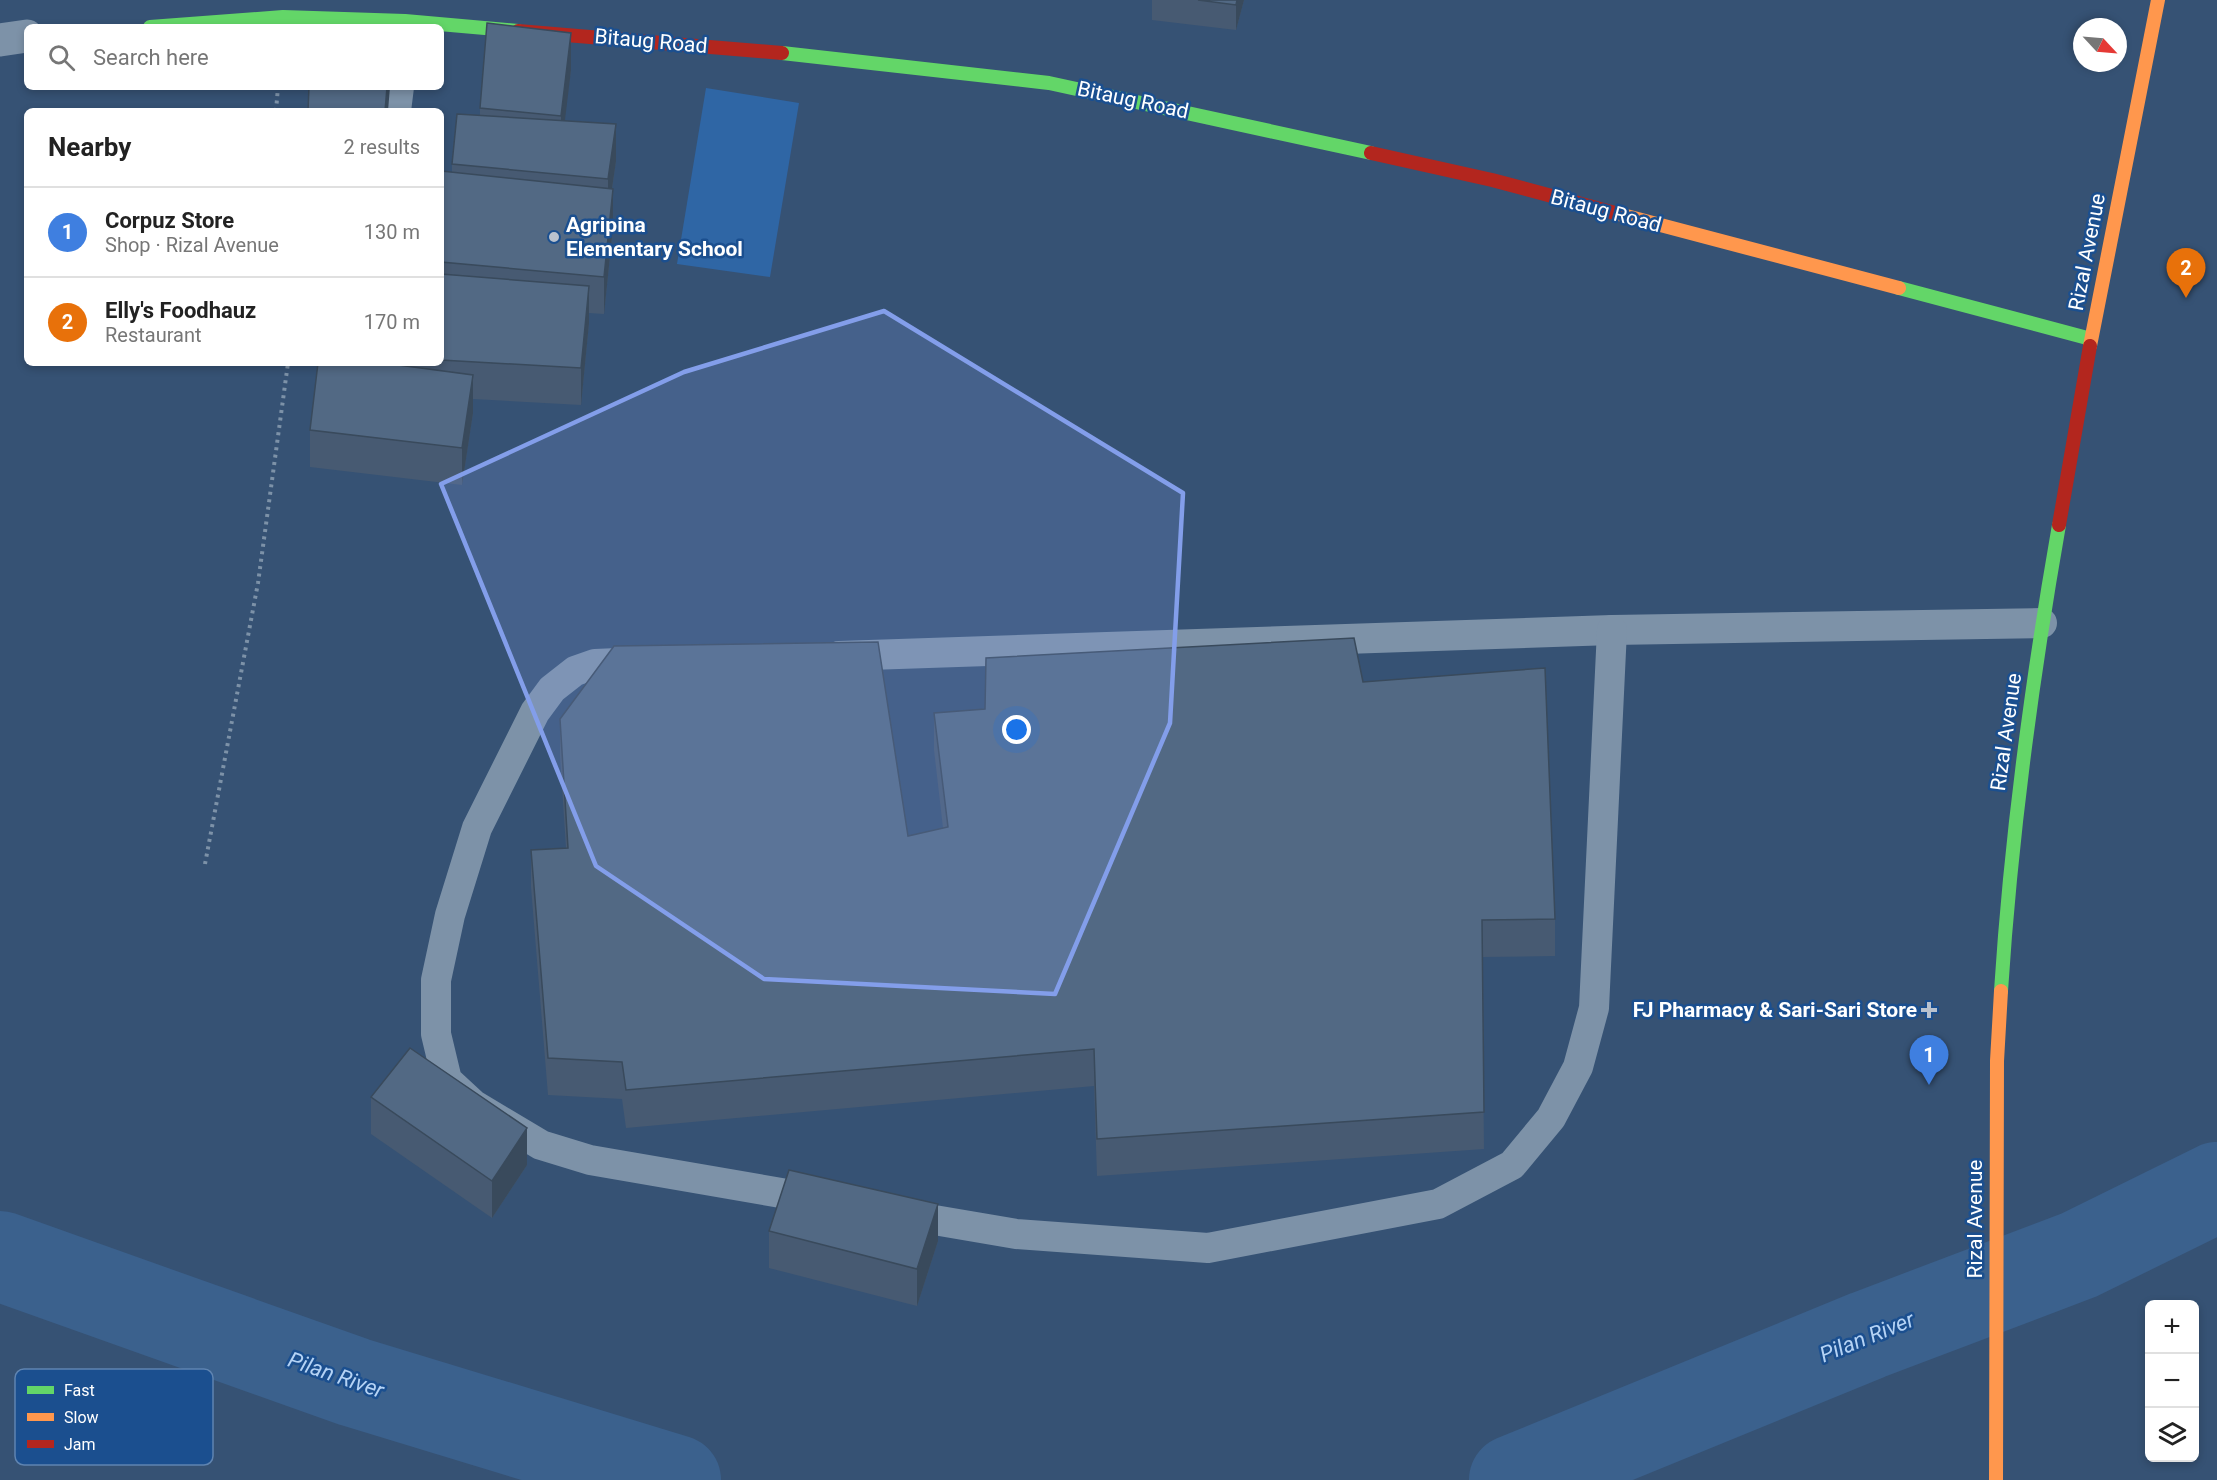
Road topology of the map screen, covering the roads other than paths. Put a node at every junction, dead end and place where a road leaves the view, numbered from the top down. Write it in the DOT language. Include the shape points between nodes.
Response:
graph roads {
  1 [pos="2158,0"];
  2 [pos="190,24"];
  3 [pos="404,24"];
  4 [pos="444,27"];
  5 [pos="24,36"];
  6 [pos="0,40"];
  7 [pos="399,90"];
  8 [pos="396,108"];
  9 [pos="2091,339"];
  10 [pos="2042,623"];
  11 [pos="1612,630"];
  12 [pos="810,657"];
  13 [pos="666,662"];
  14 [pos="843,1204"];
  15 [pos="878,1210"];
  16 [pos="1996,1480"];
  1 -- 9 [label="street, Rizal Avenue"];
  2 -- 3 [label="street, Bitaug Road" via="282,17"];
  4 -- 9 [label="street, Bitaug Road" via="831,57 1049,83 1492,180"];
  5 -- 6 [label="street"];
  7 -- 8 [label="lane"];
  9 -- 10 [label="street, Rizal Avenue"];
  10 -- 11 [label="lane"];
  10 -- 16 [label="street, Rizal Avenue" via="2017,808 1997,1061"];
  11 -- 12 [label="lane"];
  11 -- 15 [label="lane" via="1594,1008 1578,1067 1551,1118 1512,1165 1438,1204 1208,1248 1016,1234"];
  13 -- 14 [label="lane" via="595,664 575,671 552,689 535,712 477,828 450,915 436,980 436,1034 447,1080 474,1105 541,1145 590,1160"];
}
